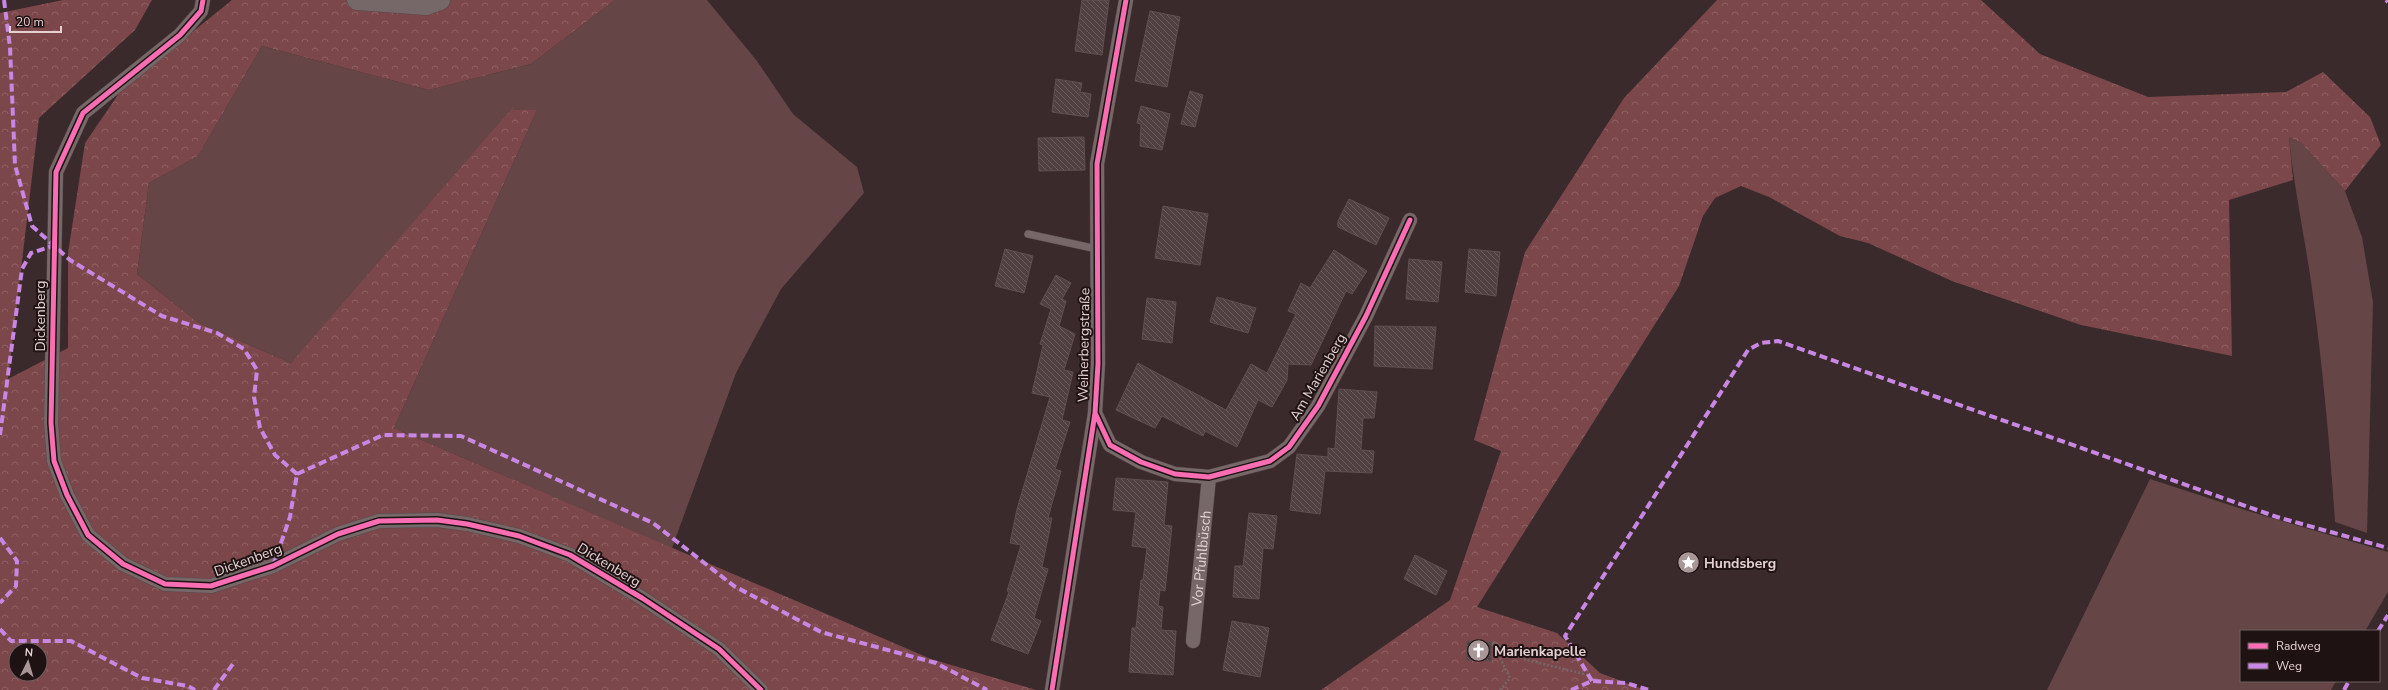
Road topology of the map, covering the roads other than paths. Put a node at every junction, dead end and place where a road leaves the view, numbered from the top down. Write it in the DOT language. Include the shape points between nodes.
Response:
graph roads {
  1 [pos="203,0"];
  2 [pos="357,0"];
  3 [pos="440,0"];
  4 [pos="1126,0"];
  5 [pos="1410,220"];
  6 [pos="1028,234"];
  7 [pos="1098,249"];
  8 [pos="1095,413"];
  9 [pos="1209,477"];
  10 [pos="1193,641"];
  11 [pos="761,690"];
  12 [pos="1052,690"];
  1 -- 11 [label="street, Dickenberg" via="201,10 180,36 83,113 56,172 51,423 54,461 67,495 88,535 123,564 165,584 211,586 273,566 338,534 379,521 437,520 467,524 519,536 570,555 642,598 719,649"];
  2 -- 3 [label="street" via="426,5"];
  4 -- 7 [label="street, Weiherbergstraße" via="1097,164"];
  5 -- 9 [label="street, Am Marienberg" via="1362,323 1318,406 1289,447 1270,461"];
  6 -- 7 [label="lane"];
  7 -- 8 [label="street, Weiherbergstraße" via="1098,364"];
  8 -- 9 [label="street, Am Marienberg" via="1110,444 1122,452 1141,462 1176,474"];
  8 -- 12 [label="street, Weiherbergstraße"];
  9 -- 10 [label="street, Vor Pfuhlbüsch"];
}
